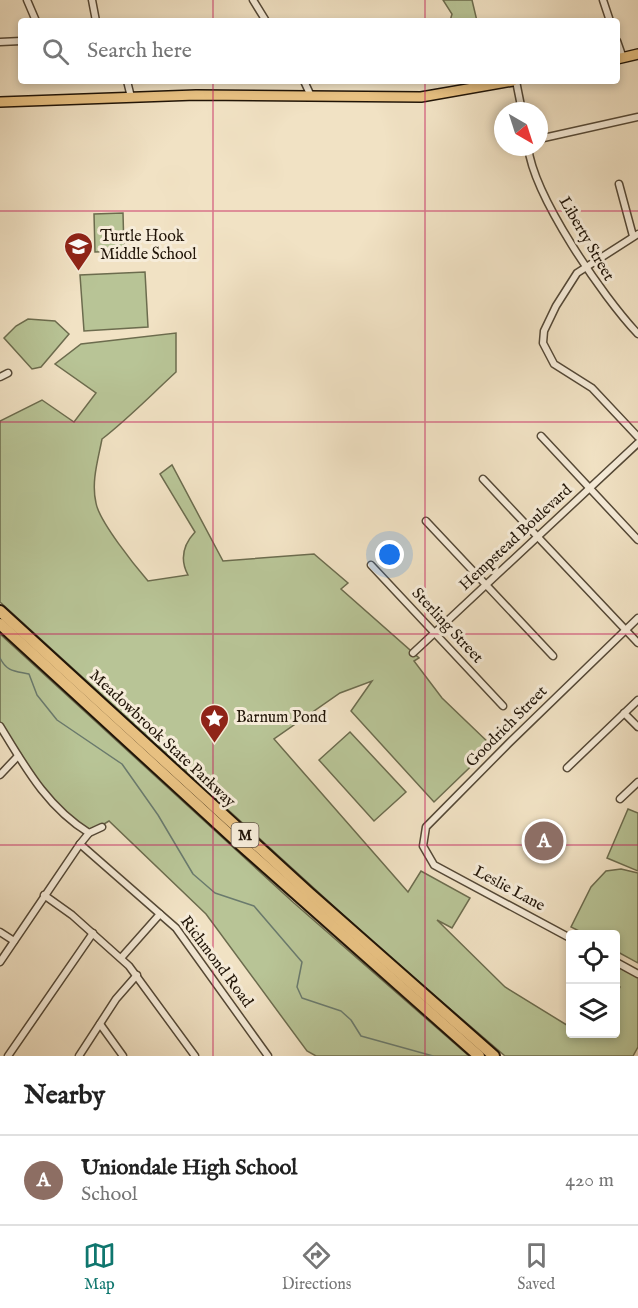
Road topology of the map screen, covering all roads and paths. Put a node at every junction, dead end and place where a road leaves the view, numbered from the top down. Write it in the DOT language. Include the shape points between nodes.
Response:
graph roads {
  1 [pos="27,0"];
  2 [pos="92,0"];
  3 [pos="603,0"];
  4 [pos="255,1"];
  5 [pos="35,18"];
  6 [pos="95,18"];
  7 [pos="264,18"];
  8 [pos="609,18"];
  9 [pos="18,41"];
  10 [pos="0,42"];
  11 [pos="638,54"];
  12 [pos="620,58"];
  13 [pos="128,84"];
  14 [pos="305,84"];
  15 [pos="497,84"];
  16 [pos="516,84"];
  17 [pos="311,96"];
  18 [pos="131,97"];
  19 [pos="0,102"];
  20 [pos="520,102"];
  21 [pos="638,117"];
  22 [pos="548,137"];
  23 [pos="531,156"];
  24 [pos="619,184"];
  25 [pos="636,235"];
  26 [pos="586,266"];
  27 [pos="638,334"];
  28 [pos="8,373"];
  29 [pos="0,377"];
  30 [pos="541,436"];
  31 [pos="638,437"];
  32 [pos="638,443"];
  33 [pos="483,479"];
  34 [pos="589,489"];
  35 [pos="426,521"];
  36 [pos="538,537"];
  37 [pos="638,540"];
  38 [pos="371,565"];
  39 [pos="486,585"];
  40 [pos="0,611"];
  41 [pos="638,618"];
  42 [pos="0,624"];
  43 [pos="626,630"];
  44 [pos="435,633"];
  45 [pos="638,643"];
  46 [pos="413,653"];
  47 [pos="553,656"];
  48 [pos="638,700"];
  49 [pos="503,706"];
  50 [pos="624,713"];
  51 [pos="0,726"];
  52 [pos="638,727"];
  53 [pos="18,756"];
  54 [pos="567,768"];
  55 [pos="0,775"];
  56 [pos="638,782"];
  57 [pos="620,799"];
  58 [pos="102,827"];
  59 [pos="89,833"];
  60 [pos="80,844"];
  61 [pos="434,864"];
  62 [pos="44,896"];
  63 [pos="160,914"];
  64 [pos="0,932"];
  65 [pos="93,933"];
  66 [pos="566,936"];
  67 [pos="14,941"];
  68 [pos="121,958"];
  69 [pos="0,962"];
  70 [pos="620,965"];
  71 [pos="137,975"];
  72 [pos="638,975"];
  73 [pos="100,1024"];
  74 [pos="8,1056"];
  75 [pos="79,1056"];
  76 [pos="123,1056"];
  77 [pos="195,1056"];
  78 [pos="268,1056"];
  79 [pos="479,1056"];
  80 [pos="494,1056"];
  1 -- 5 [label="street"];
  2 -- 6 [label="street"];
  3 -- 8 [label="street"];
  4 -- 7 [label="street"];
  9 -- 10 [label="street"];
  11 -- 12 [label="main road"];
  13 -- 18 [label="street"];
  14 -- 17 [label="street"];
  15 -- 17 [label="main road" via="421,97"];
  16 -- 20 [label="street"];
  17 -- 18 [label="main road"];
  18 -- 19 [label="main road"];
  21 -- 22 [label="street"];
  23 -- 26 [label="street, Liberty Street" via="540,185"];
  24 -- 25 [label="street"];
  25 -- 26 [label="street"];
  26 -- 27 [label="street, Liberty Street" via="605,297"];
  26 -- 31 [label="street" via="567,285 556,306 544,331 544,350 554,364 592,388"];
  28 -- 29 [label="street"];
  30 -- 34 [label="street"];
  32 -- 34 [label="street, Hempstead Boulevard"];
  33 -- 36 [label="street"];
  34 -- 36 [label="street, Hempstead Boulevard"];
  34 -- 37 [label="street"];
  35 -- 39 [label="street"];
  36 -- 39 [label="street, Hempstead Boulevard"];
  36 -- 43 [label="street"];
  38 -- 44 [label="street, Sterling Street"];
  39 -- 44 [label="street, Hempstead Boulevard"];
  39 -- 47 [label="street"];
  40 -- 80 [label="highway, Meadowbrook State Parkway / M"];
  41 -- 43 [label="street, Goodrich Street"];
  42 -- 79 [label="highway, Meadowbrook State Parkway / M"];
  43 -- 45 [label="street"];
  43 -- 61 [label="street, Goodrich Street" via="426,827 423,846"];
  44 -- 46 [label="street, Hempstead Boulevard"];
  44 -- 49 [label="street, Sterling Street"];
  48 -- 50 [label="street"];
  50 -- 52 [label="street"];
  50 -- 54 [label="street"];
  51 -- 53 [label="street"];
  53 -- 55 [label="street"];
  53 -- 59 [label="street" via="48,799"];
  56 -- 57 [label="street"];
  58 -- 59 [label="street"];
  59 -- 60 [label="street"];
  60 -- 62 [label="street"];
  60 -- 63 [label="street, Richmond Road"];
  61 -- 66 [label="street, Leslie Lane"];
  62 -- 65 [label="street"];
  62 -- 67 [label="street"];
  63 -- 68 [label="street"];
  63 -- 78 [label="street, Richmond Road" via="182,936"];
  64 -- 67 [label="street"];
  65 -- 68 [label="street"];
  65 -- 74 [label="street"];
  67 -- 69 [label="street"];
  68 -- 71 [label="street"];
  70 -- 72 [label="street"];
  71 -- 73 [label="street"];
  71 -- 77 [label="street"];
  73 -- 75 [label="street"];
  73 -- 76 [label="street"];
}
